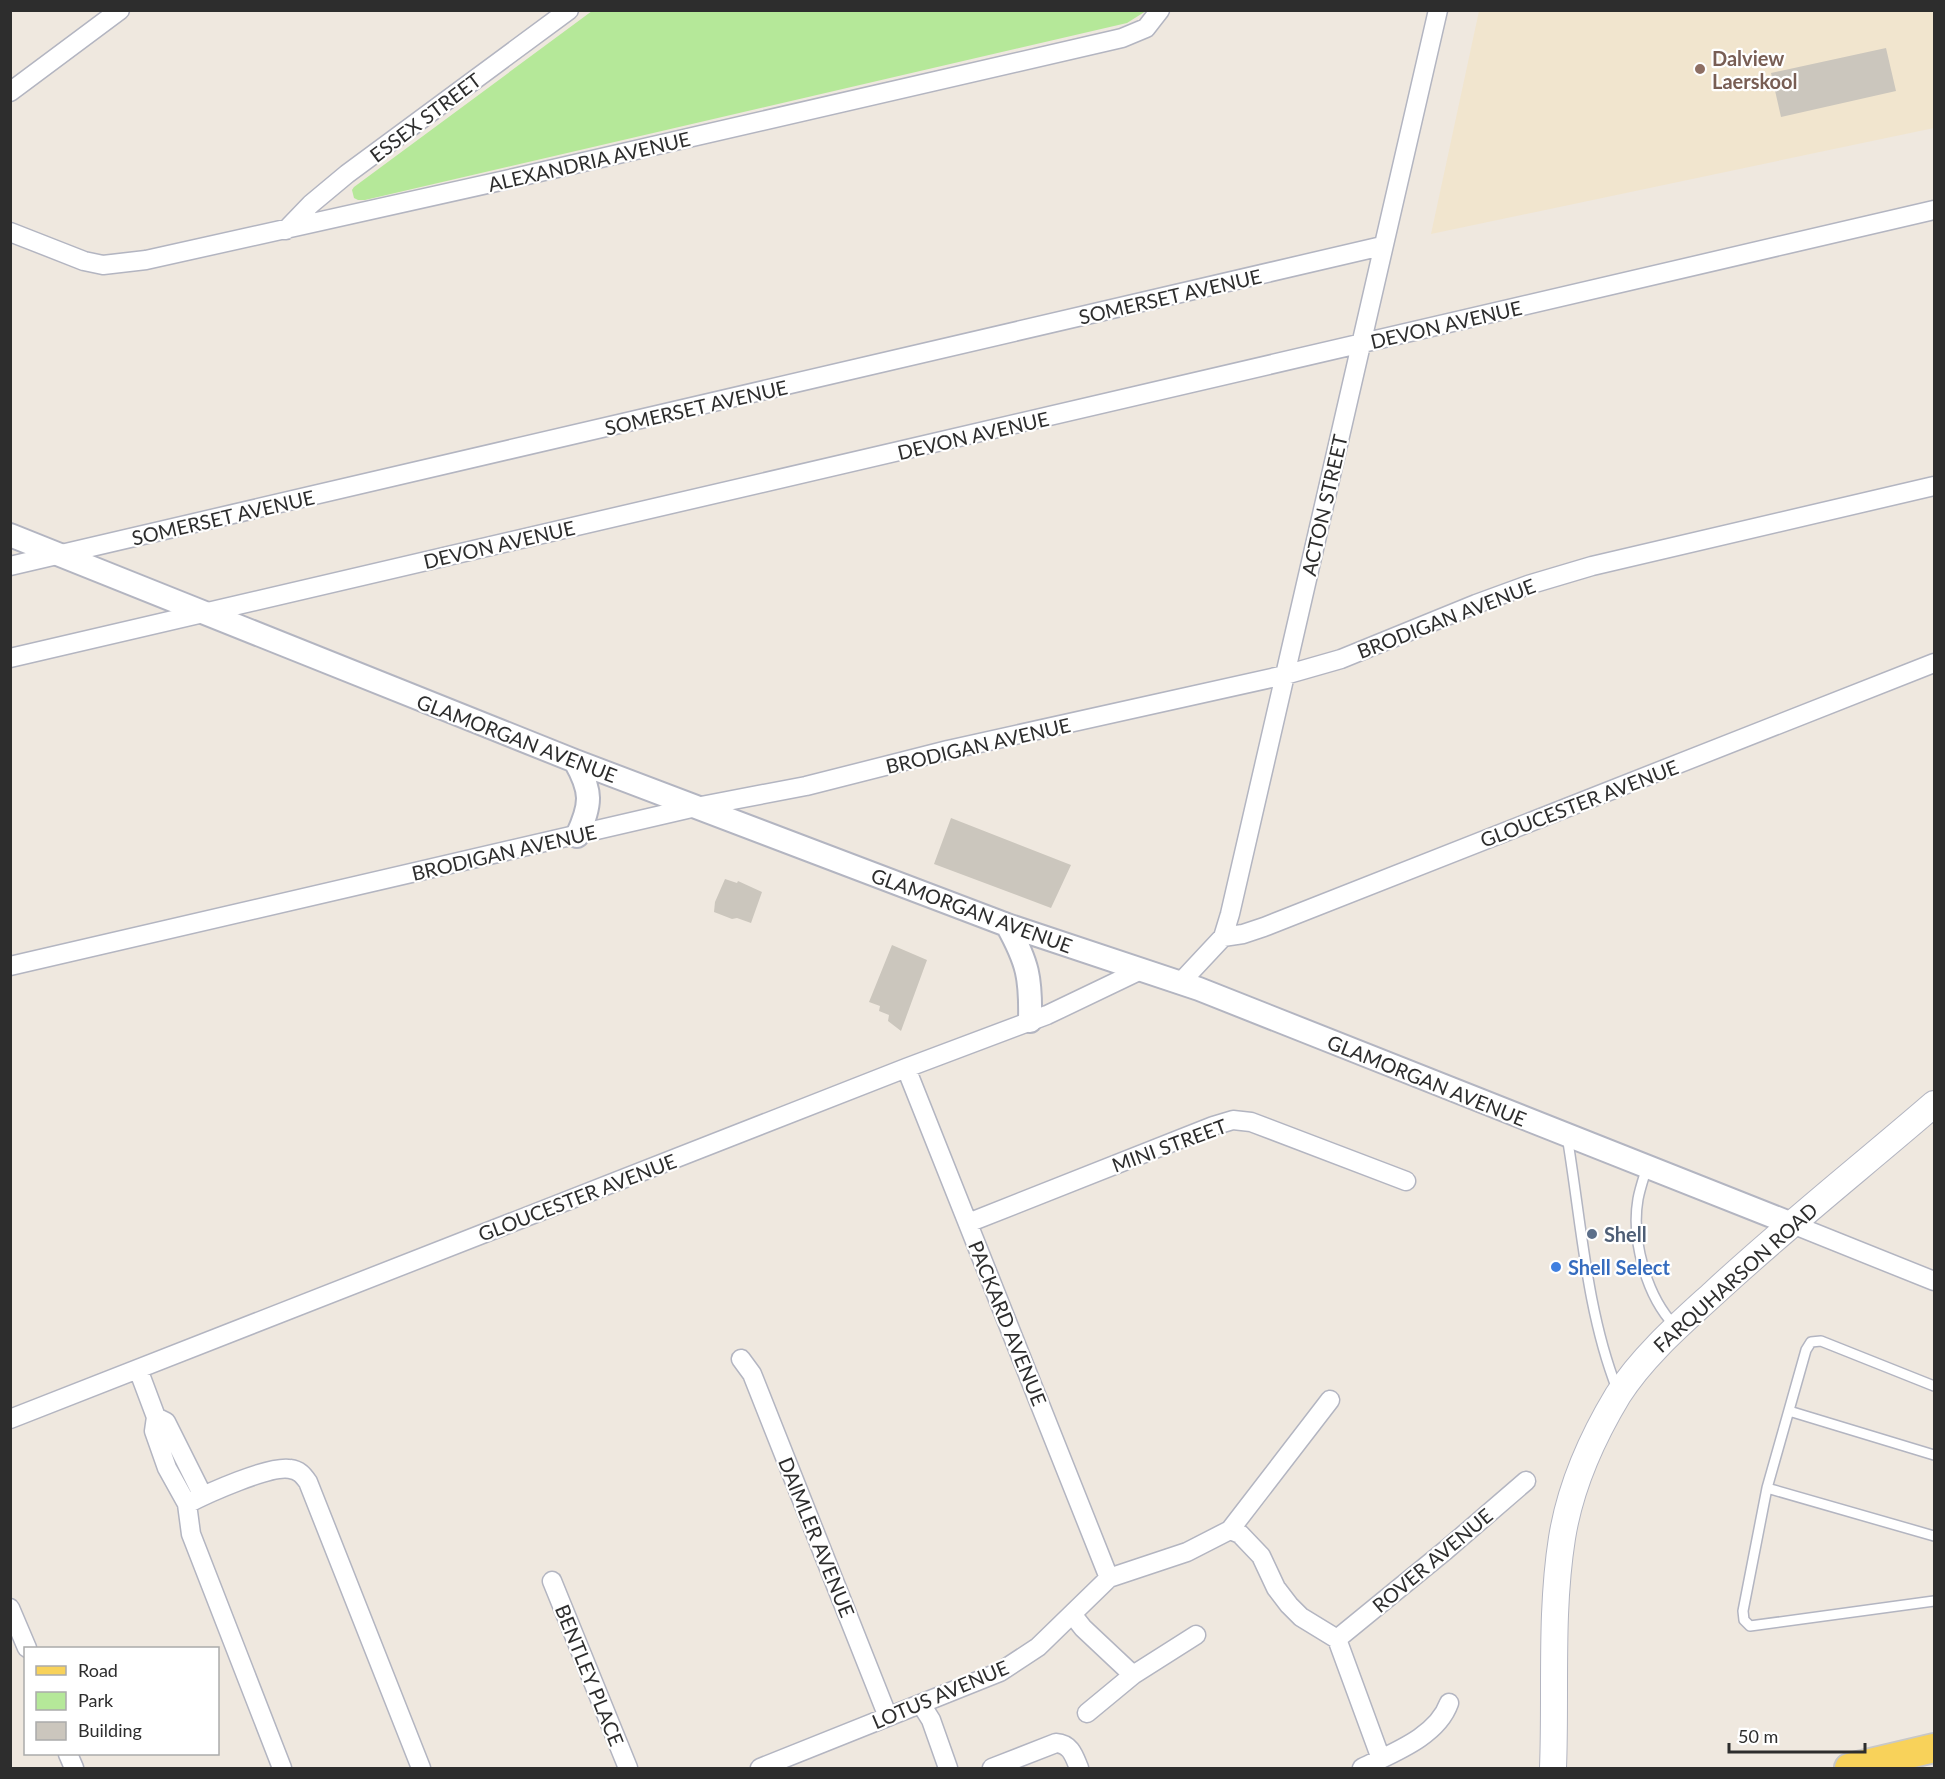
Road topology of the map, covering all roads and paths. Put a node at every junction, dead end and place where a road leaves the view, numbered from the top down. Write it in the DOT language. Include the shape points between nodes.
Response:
graph roads {
  1 [pos="120,10"];
  2 [pos="569,10"];
  3 [pos="1160,10"];
  4 [pos="1438,10"];
  5 [pos="10,92"];
  6 [pos="1935,210"];
  7 [pos="286,230"];
  8 [pos="10,232"];
  9 [pos="1382,246"];
  10 [pos="1360,345"];
  11 [pos="1935,486"];
  12 [pos="10,534"];
  13 [pos="61,555"];
  14 [pos="10,566"];
  15 [pos="203,613"];
  16 [pos="10,658"];
  17 [pos="1935,663"];
  18 [pos="1285,675"];
  19 [pos="574,761"];
  20 [pos="696,807"];
  21 [pos="577,836"];
  22 [pos="1006,925"];
  23 [pos="1223,937"];
  24 [pos="10,966"];
  25 [pos="1141,970"];
  26 [pos="1180,983"];
  27 [pos="1030,1022"];
  28 [pos="906,1068"];
  29 [pos="1935,1104"];
  30 [pos="1567,1135"];
  31 [pos="1647,1167"];
  32 [pos="1406,1181"];
  33 [pos="968,1223"];
  34 [pos="1792,1224"];
  35 [pos="1935,1281"];
  36 [pos="1676,1328"];
  37 [pos="741,1359"];
  38 [pos="138,1369"];
  39 [pos="1935,1386"];
  40 [pos="1619,1394"];
  41 [pos="1330,1400"];
  42 [pos="1789,1411"];
  43 [pos="10,1419"];
  44 [pos="1935,1455"];
  45 [pos="1526,1481"];
  46 [pos="1767,1488"];
  47 [pos="195,1500"];
  48 [pos="1230,1530"];
  49 [pos="1935,1536"];
  50 [pos="1109,1578"];
  51 [pos="552,1581"];
  52 [pos="1935,1601"];
  53 [pos="10,1608"];
  54 [pos="1072,1614"];
  55 [pos="1196,1635"];
  56 [pos="1337,1639"];
  57 [pos="27,1647"];
  58 [pos="1133,1675"];
  59 [pos="1449,1703"];
  60 [pos="921,1704"];
  61 [pos="1087,1713"];
  62 [pos="888,1717"];
  63 [pos="1935,1748"];
  64 [pos="1381,1759"];
  65 [pos="282,1768"];
  66 [pos="421,1768"];
  67 [pos="628,1768"];
  68 [pos="760,1768"];
  69 [pos="948,1768"];
  70 [pos="992,1768"];
  71 [pos="1079,1768"];
  72 [pos="1362,1768"];
  73 [pos="1553,1768"];
  74 [pos="1848,1768"];
  1 -- 5 [label="street"];
  2 -- 7 [label="street, ESSEX STREET" via="348,174"];
  3 -- 7 [label="street, ALEXANDRIA AVENUE" via="1146,28 1122,38"];
  4 -- 9 [label="street, ACTON STREET"];
  6 -- 10 [label="street, DEVON AVENUE"];
  7 -- 8 [label="street, ALEXANDRIA AVENUE" via="146,260 104,265"];
  9 -- 10 [label="street, ACTON STREET"];
  9 -- 13 [label="street, SOMERSET AVENUE"];
  10 -- 15 [label="street, DEVON AVENUE"];
  10 -- 18 [label="street, ACTON STREET"];
  11 -- 18 [label="street, BRODIGAN AVENUE" via="1592,566 1476,604 1341,659"];
  12 -- 13 [label="street, GLAMORGAN AVENUE"];
  13 -- 14 [label="street, SOMERSET AVENUE"];
  13 -- 15 [label="street, GLAMORGAN AVENUE"];
  15 -- 16 [label="street, DEVON AVENUE"];
  15 -- 19 [label="street, GLAMORGAN AVENUE"];
  17 -- 23 [label="street, GLOUCESTER AVENUE" via="1264,927"];
  18 -- 20 [label="street, BRODIGAN AVENUE" via="948,750 806,786"];
  18 -- 23 [label="street, ACTON STREET"];
  19 -- 20 [label="street, GLAMORGAN AVENUE"];
  19 -- 21 [label="street" via="584,778 589,803"];
  20 -- 21 [label="street, BRODIGAN AVENUE"];
  20 -- 22 [label="street, GLAMORGAN AVENUE"];
  21 -- 24 [label="street, BRODIGAN AVENUE"];
  22 -- 25 [label="street, GLAMORGAN AVENUE"];
  22 -- 27 [label="street" via="1026,964"];
  23 -- 26 [label="street, ACTON STREET"];
  25 -- 26 [label="street, GLAMORGAN AVENUE"];
  25 -- 27 [label="street, GLOUCESTER AVENUE"];
  26 -- 30 [label="street, GLAMORGAN AVENUE"];
  27 -- 28 [label="street, GLOUCESTER AVENUE"];
  28 -- 33 [label="street, PACKARD AVENUE"];
  28 -- 38 [label="street, GLOUCESTER AVENUE"];
  29 -- 34 [label="main road, FARQUHARSON ROAD"];
  30 -- 31 [label="street, GLAMORGAN AVENUE"];
  30 -- 40 [label="lane" via="1602,1349"];
  31 -- 34 [label="street, GLAMORGAN AVENUE"];
  31 -- 36 [label="lane" via="1638,1200 1642,1262 1650,1290"];
  32 -- 33 [label="street, MINI STREET" via="1251,1122 1233,1120"];
  33 -- 50 [label="street, PACKARD AVENUE"];
  34 -- 35 [label="street, GLAMORGAN AVENUE"];
  34 -- 36 [label="main road, FARQUHARSON ROAD"];
  36 -- 40 [label="main road, FARQUHARSON ROAD"];
  37 -- 62 [label="street, DAIMLER AVENUE" via="752,1374"];
  38 -- 43 [label="street, GLOUCESTER AVENUE"];
  38 -- 47 [label="street" via="156,1417 166,1422 166,1468"];
  39 -- 42 [label="lane" via="1821,1341 1811,1341"];
  40 -- 73 [label="main road, FARQUHARSON ROAD" via="1590,1448 1562,1536 1557,1580"];
  41 -- 48 [label="street"];
  42 -- 44 [label="lane"];
  42 -- 46 [label="lane"];
  45 -- 56 [label="street, ROVER AVENUE"];
  46 -- 49 [label="lane"];
  46 -- 52 [label="lane" via="1743,1611 1750,1626"];
  47 -- 65 [label="street" via="191,1534"];
  47 -- 66 [label="street" via="275,1469 301,1472"];
  48 -- 50 [label="street, LOTUS AVENUE" via="1187,1552"];
  48 -- 56 [label="street" via="1261,1556 1289,1605"];
  50 -- 54 [label="street, LOTUS AVENUE"];
  51 -- 67 [label="street, BENTLEY PLACE"];
  53 -- 57 [label="street"];
  54 -- 58 [label="street"];
  54 -- 60 [label="street, LOTUS AVENUE" via="1038,1647 1000,1672"];
  55 -- 58 [label="street"];
  56 -- 64 [label="street"];
  58 -- 61 [label="street"];
  59 -- 64 [label="street" via="1430,1731"];
  60 -- 62 [label="street, LOTUS AVENUE"];
  60 -- 69 [label="street"];
  62 -- 68 [label="street, LOTUS AVENUE"];
  63 -- 74 [label="main road"];
  64 -- 72 [label="street"];
  70 -- 71 [label="street" via="1056,1743 1070,1748"];
}
